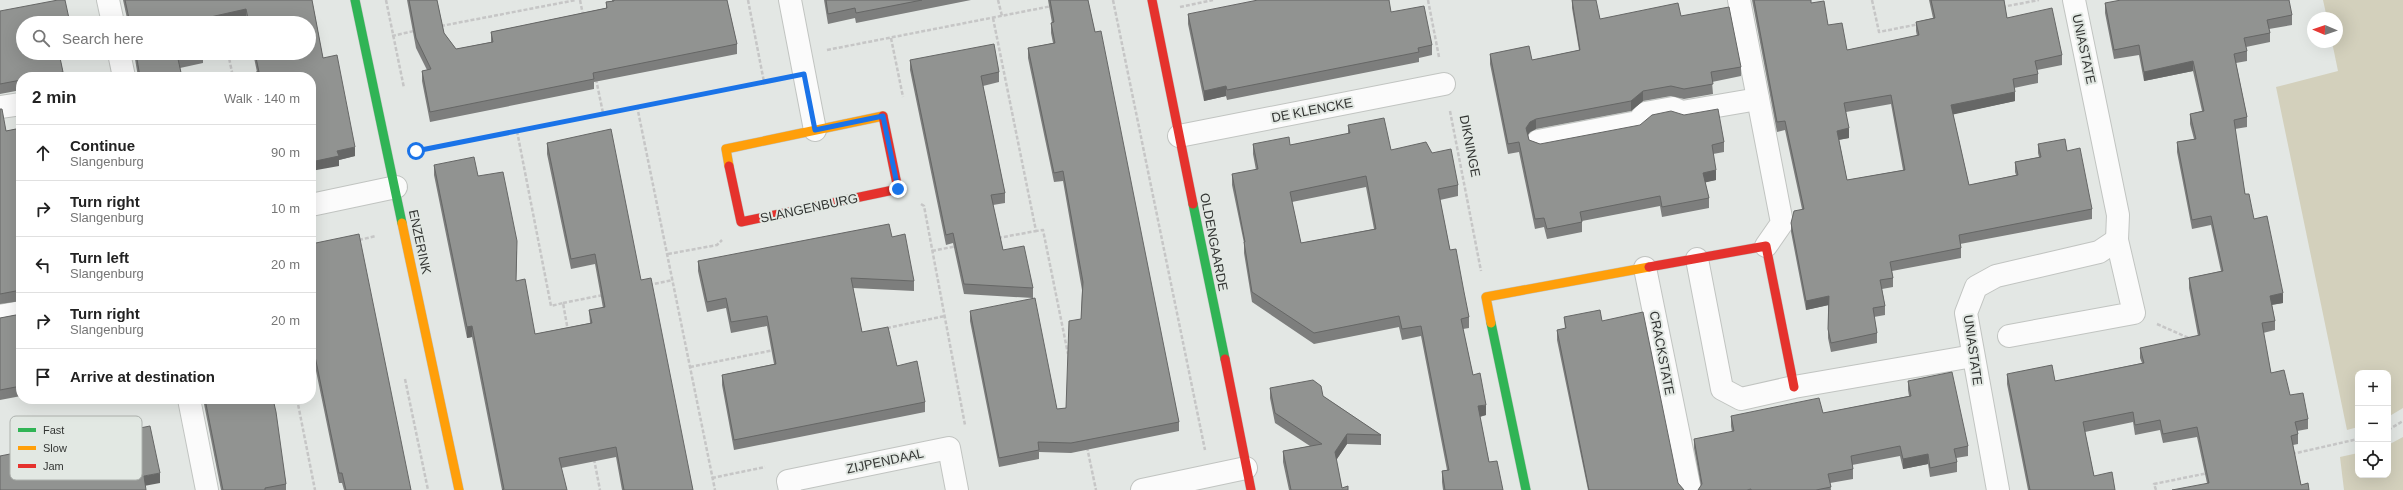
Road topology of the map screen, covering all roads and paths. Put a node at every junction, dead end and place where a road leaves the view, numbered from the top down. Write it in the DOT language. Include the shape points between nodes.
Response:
graph roads {
  1 [pos="108,0"];
  2 [pos="355,0"];
  3 [pos="576,0"];
  4 [pos="580,0"];
  5 [pos="748,0"];
  6 [pos="790,0"];
  7 [pos="998,0"];
  8 [pos="1113,0"];
  9 [pos="1152,0"];
  10 [pos="1213,0"];
  11 [pos="1428,0"];
  12 [pos="1739,0"];
  13 [pos="1872,0"];
  14 [pos="2039,0"];
  15 [pos="2074,0"];
  16 [pos="1054,6"];
  17 [pos="2001,8"];
  18 [pos="1155,13"];
  19 [pos="111,16"];
  20 [pos="1002,16"];
  21 [pos="993,18"];
  22 [pos="585,23"];
  23 [pos="1925,23"];
  24 [pos="439,26"];
  25 [pos="416,31"];
  26 [pos="364,41"];
  27 [pos="120,60"];
  28 [pos="229,60"];
  29 [pos="802,65"];
  30 [pos="123,72"];
  31 [pos="232,72"];
  32 [pos="595,76"];
  33 [pos="764,82"];
  34 [pos="1444,84"];
  35 [pos="1758,99"];
  36 [pos="16,105"];
  37 [pos="638,106"];
  38 [pos="0,107"];
  39 [pos="602,114"];
  40 [pos="815,130"];
  41 [pos="517,131"];
  42 [pos="1179,136"];
  43 [pos="1538,141"];
  44 [pos="389,157"];
  45 [pos="396,187"];
  46 [pos="898,189"];
  47 [pos="316,204"];
  48 [pos="741,222"];
  49 [pos="1036,231"];
  50 [pos="376,236"];
  51 [pos="992,240"];
  52 [pos="2117,240"];
  53 [pos="355,241"];
  54 [pos="962,245"];
  55 [pos="1766,246"];
  56 [pos="932,251"];
  57 [pos="668,254"];
  58 [pos="1697,260"];
  59 [pos="1645,268"];
  60 [pos="673,280"];
  61 [pos="643,286"];
  62 [pos="607,294"];
  63 [pos="1486,297"];
  64 [pos="563,303"];
  65 [pos="16,313"];
  66 [pos="2134,313"];
  67 [pos="0,316"];
  68 [pos="945,316"];
  69 [pos="883,328"];
  70 [pos="569,334"];
  71 [pos="2009,336"];
  72 [pos="2196,342"];
  73 [pos="775,350"];
  74 [pos="1973,356"];
  75 [pos="1070,362"];
  76 [pos="690,367"];
  77 [pos="1794,387"];
  78 [pos="190,404"];
  79 [pos="298,404"];
  80 [pos="2403,421"];
  81 [pos="2391,428"];
  82 [pos="2355,440"];
  83 [pos="1087,446"];
  84 [pos="949,448"];
  85 [pos="592,451"];
  86 [pos="2290,455"];
  87 [pos="1246,468"];
  88 [pos="2214,472"];
  89 [pos="1210,476"];
  90 [pos="712,478"];
  91 [pos="789,485"];
  92 [pos="207,490"];
  93 [pos="316,490"];
  94 [pos="458,490"];
  95 [pos="600,490"];
  96 [pos="715,490"];
  97 [pos="957,490"];
  98 [pos="1096,490"];
  99 [pos="1142,490"];
  100 [pos="1251,490"];
  101 [pos="1526,490"];
  102 [pos="1690,490"];
  103 [pos="1998,490"];
  104 [pos="2156,490"];
  1 -- 19 [label="street"];
  2 -- 26 [label="street, ENZERINK"];
  3 -- 24 [label="path"];
  4 -- 22 [label="path"];
  5 -- 33 [label="path"];
  6 -- 29 [label="street"];
  7 -- 20 [label="path"];
  8 -- 89 [label="path"];
  9 -- 18 [label="street, OLDENGAARDE"];
  10 -- 18 [label="path"];
  11 -- 34 [label="path, DIKNINGE"];
  12 -- 35 [label="street"];
  13 -- 23 [label="path" via="1879,32"];
  14 -- 17 [label="path"];
  15 -- 52 [label="street, UNIASTATE" via="2118,215"];
  16 -- 20 [label="path"];
  18 -- 42 [label="street, OLDENGAARDE"];
  20 -- 21 [label="path"];
  21 -- 29 [label="path"];
  21 -- 49 [label="path"];
  25 -- 26 [label="path"];
  26 -- 44 [label="street, ENZERINK"];
  27 -- 30 [label="street"];
  28 -- 31 [label="path"];
  29 -- 33 [label="path"];
  29 -- 40 [label="street"];
  32 -- 39 [label="path"];
  33 -- 37 [label="path"];
  34 -- 42 [label="street, DE KLENCKE"];
  34 -- 63 [label="path, DIKNINGE"];
  35 -- 43 [label="street" via="1682,112 1673,108 1645,113 1638,122"];
  35 -- 55 [label="street" via="1782,223"];
  36 -- 38 [label="street"];
  37 -- 39 [label="path"];
  37 -- 57 [label="path"];
  39 -- 41 [label="path"];
  40 -- 46 [label="street" via="883,116"];
  40 -- 48 [label="street" via="726,149"];
  41 -- 44 [label="path"];
  41 -- 64 [label="path" via="552,306"];
  42 -- 87 [label="street, OLDENGAARDE"];
  44 -- 45 [label="street, ENZERINK"];
  45 -- 47 [label="street"];
  45 -- 94 [label="street, ENZERINK"];
  46 -- 48 [label="street, SLANGENBURG"];
  46 -- 56 [label="path" via="924,206"];
  48 -- 57 [label="path" via="717,245"];
  49 -- 51 [label="path"];
  49 -- 75 [label="path" via="1043,230"];
  50 -- 53 [label="path"];
  52 -- 66 [label="street, UNIASTATE"];
  52 -- 74 [label="street, UNIASTATE" via="2099,252 1996,276 1976,287 1966,313"];
  54 -- 56 [label="path"];
  55 -- 58 [label="street"];
  55 -- 77 [label="street"];
  56 -- 68 [label="path"];
  57 -- 60 [label="path"];
  58 -- 59 [label="street"];
  58 -- 77 [label="street" via="1722,389 1741,399"];
  59 -- 63 [label="street"];
  59 -- 102 [label="street, CRACKSTATE"];
  60 -- 61 [label="path"];
  60 -- 76 [label="path"];
  62 -- 64 [label="path"];
  63 -- 101 [label="street"];
  64 -- 70 [label="path"];
  65 -- 67 [label="street"];
  66 -- 71 [label="street"];
  66 -- 72 [label="path"];
  68 -- 69 [label="path"];
  68 -- 84 [label="path" via="966,428"];
  73 -- 76 [label="path"];
  74 -- 77 [label="street"];
  74 -- 103 [label="street, UNIASTATE"];
  76 -- 90 [label="path"];
  78 -- 92 [label="street"];
  79 -- 93 [label="path"];
  80 -- 81 [label="path"];
  82 -- 86 [label="path"];
  83 -- 98 [label="path"];
  84 -- 91 [label="street, ZIJPENDAAL"];
  84 -- 97 [label="street"];
  85 -- 95 [label="path"];
  87 -- 89 [label="street"];
  87 -- 100 [label="street, OLDENGAARDE"];
  88 -- 104 [label="path" via="2154,484"];
  89 -- 99 [label="street"];
  90 -- 91 [label="path" via="767,467"];
  90 -- 96 [label="path"];
}
